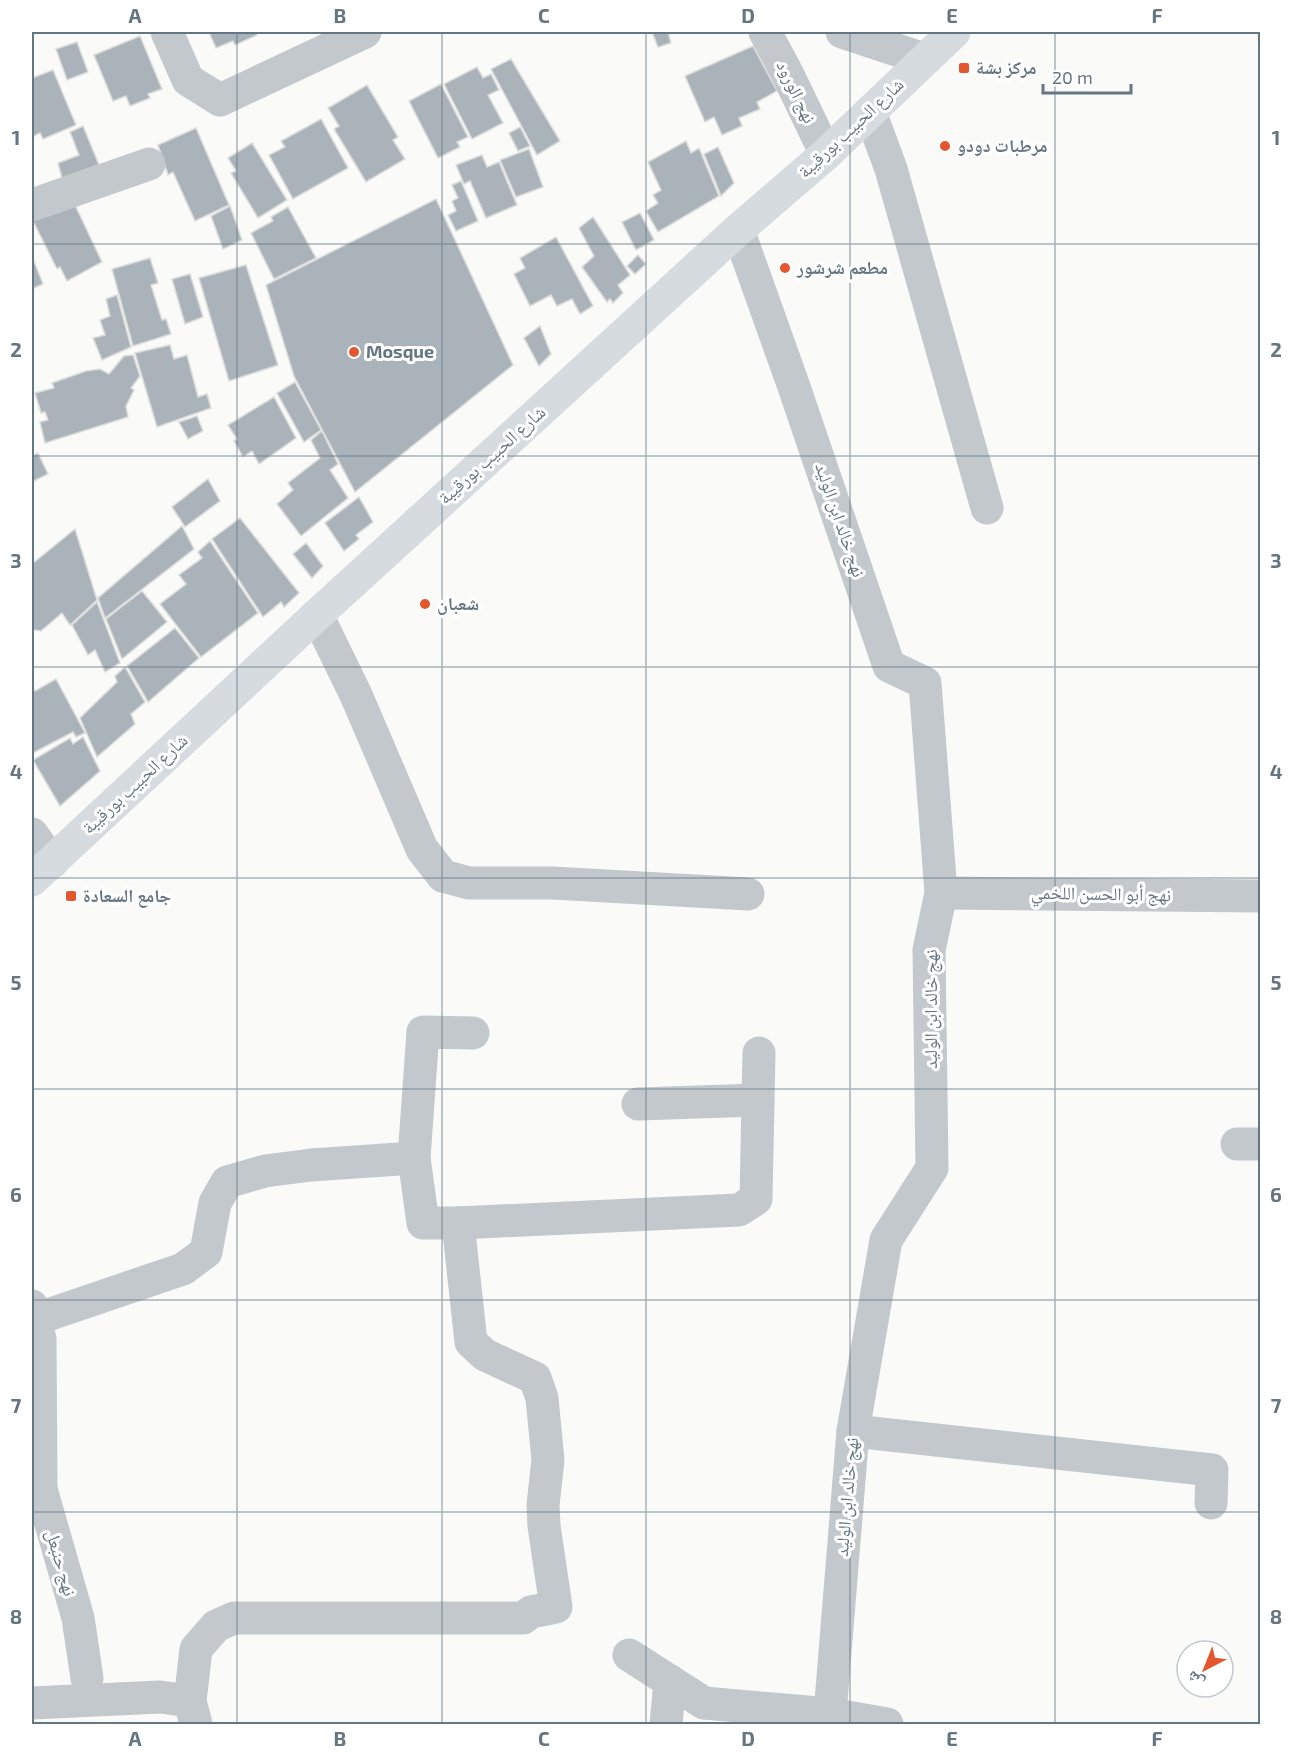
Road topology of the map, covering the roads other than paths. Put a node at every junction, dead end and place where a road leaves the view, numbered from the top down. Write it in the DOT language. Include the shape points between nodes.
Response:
graph roads {
  1 [pos="167,32"];
  2 [pos="365,32"];
  3 [pos="765,32"];
  4 [pos="842,32"];
  5 [pos="954,32"];
  6 [pos="924,59"];
  7 [pos="870,112"];
  8 [pos="826,154"];
  9 [pos="149,164"];
  10 [pos="32,205"];
  11 [pos="738,230"];
  12 [pos="987,508"];
  13 [pos="317,615"];
  14 [pos="32,834"];
  15 [pos="42,871"];
  16 [pos="941,893"];
  17 [pos="748,894"];
  18 [pos="1260,896"];
  19 [pos="473,1033"];
  20 [pos="759,1053"];
  21 [pos="758,1101"];
  22 [pos="638,1104"];
  23 [pos="414,1158"];
  24 [pos="458,1223"];
  25 [pos="34,1312"];
  26 [pos="853,1431"];
  27 [pos="1211,1503"];
  28 [pos="629,1655"];
  29 [pos="87,1678"];
  30 [pos="670,1682"];
  31 [pos="32,1703"];
  32 [pos="193,1713"];
  33 [pos="830,1714"];
  34 [pos="666,1725"];
  35 [pos="887,1725"];
  1 -- 2 [label="street" via="188,80 220,100"];
  3 -- 8 [label="street, نهج الورود"];
  4 -- 6 [label="street"];
  5 -- 6 [label="main road, شارع الحبيب بورقيبة"];
  6 -- 7 [label="main road, شارع الحبيب بورقيبة"];
  7 -- 8 [label="main road, شارع الحبيب بورقيبة"];
  7 -- 12 [label="street" via="891,169"];
  8 -- 11 [label="main road, شارع الحبيب بورقيبة"];
  9 -- 10 [label="street"];
  11 -- 13 [label="main road, شارع الحبيب بورقيبة"];
  11 -- 16 [label="street, نهج خالد ابن الوليد" via="889,666 926,683"];
  13 -- 15 [label="main road, شارع الحبيب بورقيبة"];
  13 -- 17 [label="street" via="422,849 443,876 469,884 553,883"];
  14 -- 15 [label="street"];
  16 -- 18 [label="street, نهج أبو الحسن اللخمي"];
  16 -- 26 [label="street, نهج خالد ابن الوليد" via="929,950 932,1168 886,1240"];
  19 -- 23 [label="street" via="423,1032"];
  20 -- 21 [label="street"];
  21 -- 22 [label="street"];
  21 -- 24 [label="street" via="756,1199 738,1210"];
  23 -- 24 [label="street" via="423,1223"];
  23 -- 25 [label="street" via="288,1168 227,1182 215,1203 206,1252 183,1269"];
  24 -- 32 [label="street" via="471,1342 485,1355 535,1378 542,1398 548,1461 544,1526 556,1607 522,1618 234,1618 216,1626 196,1649"];
  25 -- 29 [label="street, نهج حنبعل" via="40,1339 41,1489 78,1618"];
  26 -- 27 [label="street" via="1212,1470"];
  26 -- 33 [label="street, نهج خالد ابن الوليد"];
  28 -- 30 [label="street"];
  30 -- 33 [label="street" via="704,1703"];
  30 -- 34 [label="street"];
  31 -- 32 [label="street" via="160,1697"];
  33 -- 35 [label="street"];
}
